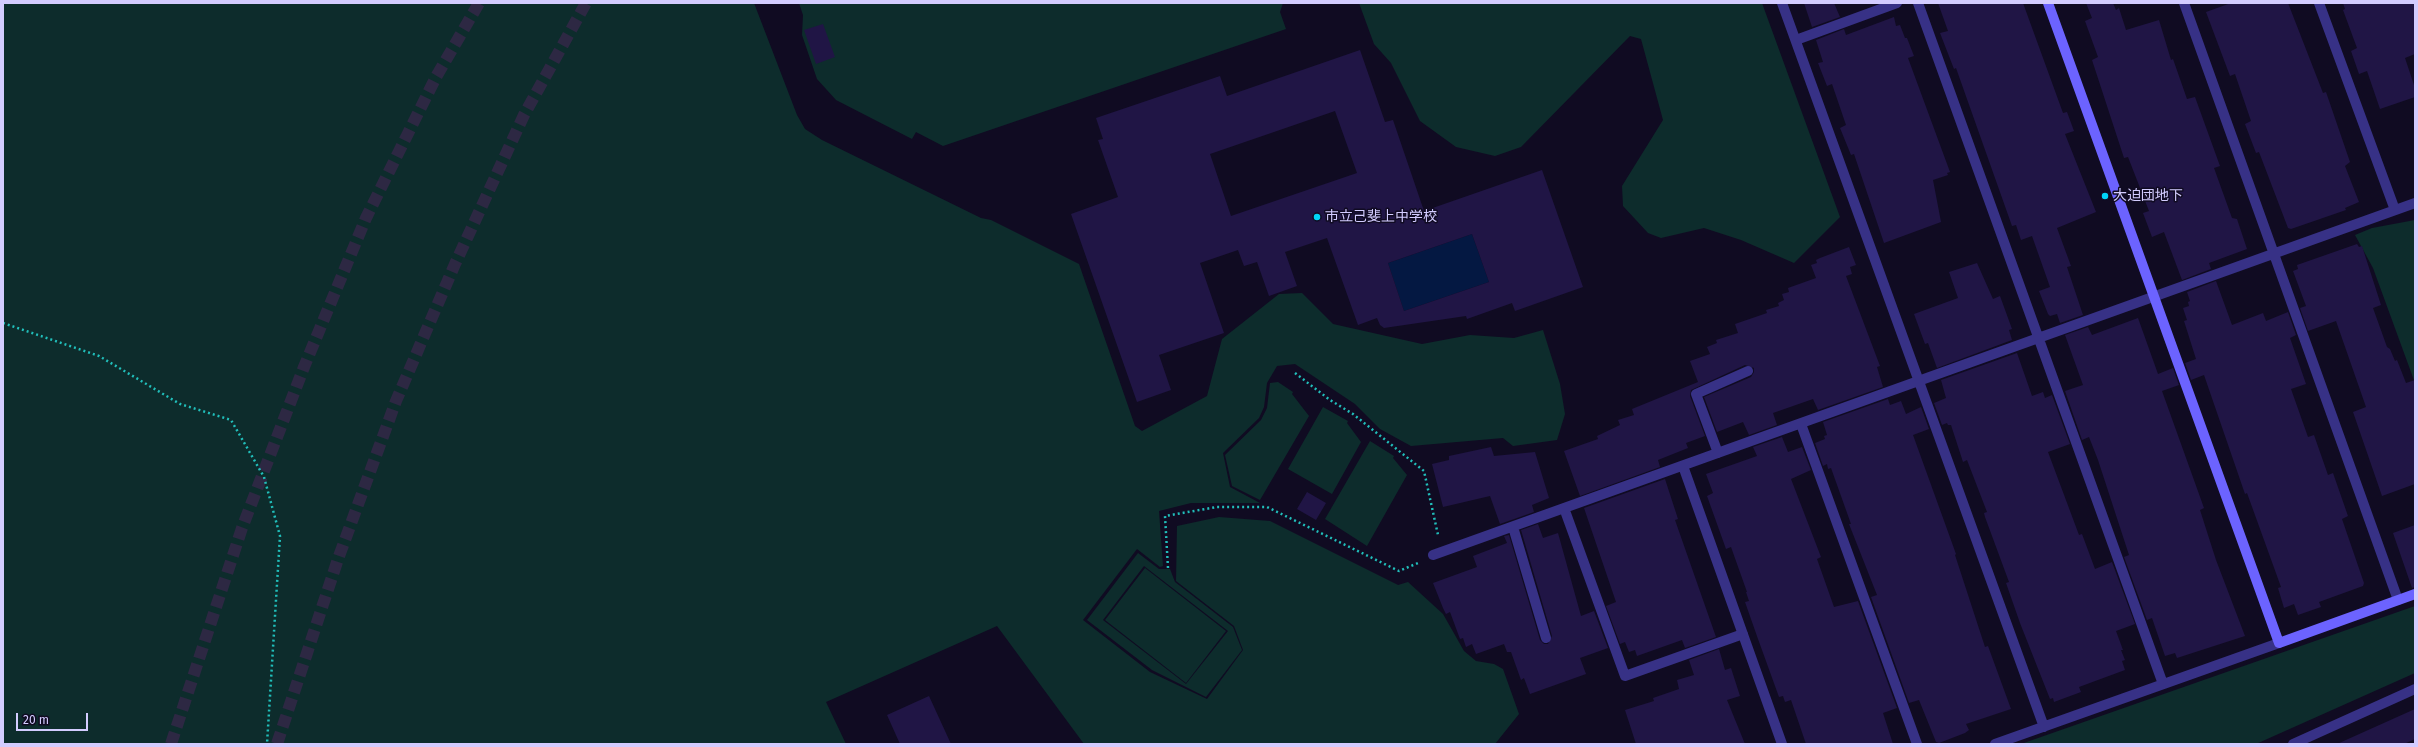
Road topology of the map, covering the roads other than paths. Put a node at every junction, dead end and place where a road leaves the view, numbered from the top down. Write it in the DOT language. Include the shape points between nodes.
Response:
graph roads {
  1 [pos="1782,3"];
  2 [pos="1897,3"];
  3 [pos="1918,3"];
  4 [pos="2048,3"];
  5 [pos="2184,3"];
  6 [pos="2320,3"];
  7 [pos="1796,40"];
  8 [pos="2415,202"];
  9 [pos="2395,210"];
  10 [pos="2273,254"];
  11 [pos="2154,296"];
  12 [pos="2037,339"];
  13 [pos="1748,371"];
  14 [pos="1920,382"];
  15 [pos="1801,424"];
  16 [pos="1718,453"];
  17 [pos="1683,466"];
  18 [pos="1564,508"];
  19 [pos="1513,526"];
  20 [pos="1432,555"];
  21 [pos="2415,594"];
  22 [pos="2398,600"];
  23 [pos="1744,634"];
  24 [pos="1546,638"];
  25 [pos="2279,643"];
  26 [pos="2162,684"];
  27 [pos="2415,689"];
  28 [pos="2044,726"];
  29 [pos="2310,741"];
  30 [pos="1782,744"];
  31 [pos="1917,744"];
  32 [pos="1995,744"];
  33 [pos="2293,744"];
  1 -- 7 [label="street"];
  2 -- 7 [label="street"];
  3 -- 12 [label="street"];
  4 -- 11 [label="street"];
  5 -- 10 [label="street"];
  6 -- 9 [label="street"];
  7 -- 14 [label="street"];
  8 -- 9 [label="street"];
  9 -- 10 [label="street"];
  10 -- 11 [label="street"];
  10 -- 22 [label="street"];
  11 -- 12 [label="street"];
  11 -- 25 [label="street"];
  12 -- 14 [label="street"];
  12 -- 26 [label="street"];
  13 -- 16 [label="street" via="1696,394"];
  14 -- 15 [label="street"];
  14 -- 28 [label="street"];
  15 -- 16 [label="street"];
  15 -- 31 [label="street"];
  16 -- 17 [label="street"];
  17 -- 18 [label="street"];
  17 -- 23 [label="street"];
  18 -- 19 [label="street"];
  18 -- 23 [label="street" via="1625,676"];
  19 -- 20 [label="street"];
  19 -- 24 [label="street"];
  21 -- 22 [label="street"];
  22 -- 25 [label="street"];
  23 -- 30 [label="street"];
  25 -- 26 [label="street"];
  26 -- 28 [label="street"];
  27 -- 29 [label="street"];
  28 -- 32 [label="street"];
  29 -- 33 [label="street"];
}
